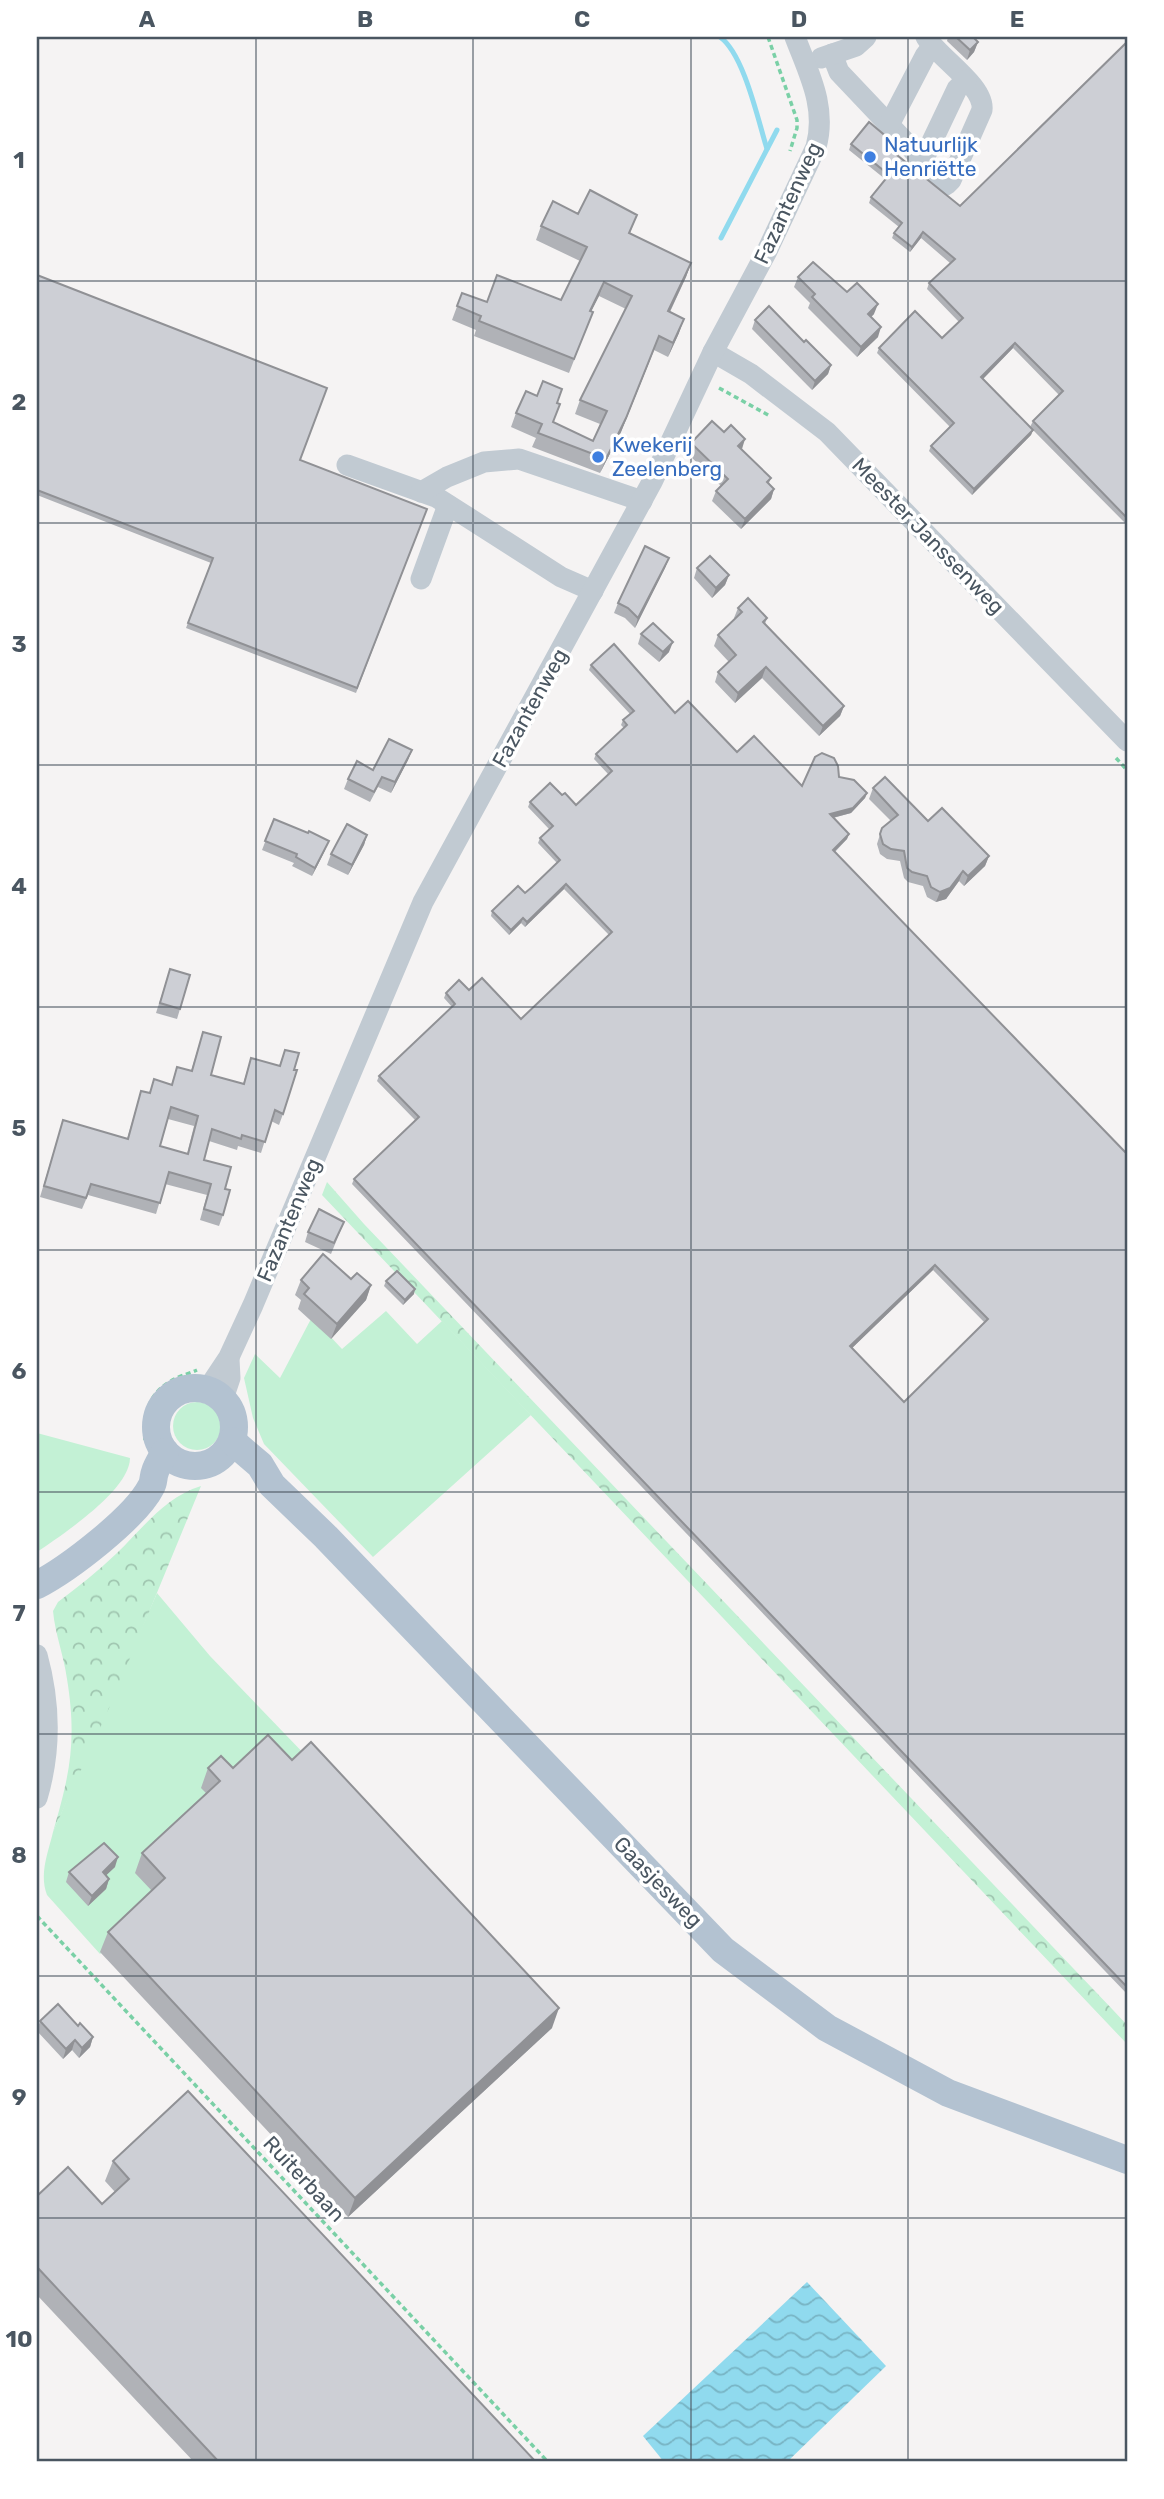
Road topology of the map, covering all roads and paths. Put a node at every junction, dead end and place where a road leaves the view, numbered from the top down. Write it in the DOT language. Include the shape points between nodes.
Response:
graph roads {
  1 [pos="768,37"];
  2 [pos="795,37"];
  3 [pos="866,37"];
  4 [pos="929,42"];
  5 [pos="832,54"];
  6 [pos="806,64"];
  7 [pos="967,80"];
  8 [pos="889,125"];
  9 [pos="787,159"];
  10 [pos="922,159"];
  11 [pos="713,352"];
  12 [pos="700,379"];
  13 [pos="776,419"];
  14 [pos="347,465"];
  15 [pos="421,492"];
  16 [pos="642,501"];
  17 [pos="448,505"];
  18 [pos="421,579"];
  19 [pos="593,591"];
  20 [pos="1127,741"];
  21 [pos="215,1395"];
  22 [pos="226,1449"];
  23 [pos="174,1458"];
  24 [pos="37,1585"];
  25 [pos="37,1655"];
  26 [pos="37,1798"];
  27 [pos="37,1916"];
  28 [pos="1127,2160"];
  29 [pos="548,2462"];
  1 -- 9 [label="path, Fazantenweg" via="797,120"];
  2 -- 6 [label="street, Fazantenweg"];
  3 -- 5 [label="street" via="856,46"];
  4 -- 7 [label="street"];
  4 -- 8 [label="street"];
  5 -- 6 [label="street"];
  5 -- 8 [label="street" via="839,72"];
  6 -- 11 [label="street, Fazantenweg" via="820,108 816,147"];
  7 -- 10 [label="street" via="957,89"];
  7 -- 10 [label="street" via="982,98 982,110 951,180 946,184"];
  8 -- 10 [label="street"];
  11 -- 12 [label="street, Fazantenweg"];
  11 -- 20 [label="street, Meester Janssenweg" via="751,373 827,432"];
  12 -- 13 [label="path"];
  12 -- 16 [label="street, Fazantenweg"];
  14 -- 15 [label="street"];
  15 -- 16 [label="street" via="484,462 519,459"];
  15 -- 17 [label="street"];
  16 -- 19 [label="street, Fazantenweg"];
  17 -- 18 [label="street"];
  17 -- 19 [label="street"];
  19 -- 21 [label="street, Fazantenweg" via="423,902 229,1357 230,1378"];
  21 -- 22 [label="main road" via="229,1408 233,1420"];
  21 -- 23 [label="main road" via="185,1389 161,1407 156,1424 159,1443"];
  22 -- 23 [label="main road" via="202,1466"];
  22 -- 28 [label="main road, Gaasjesweg" via="248,1475 272,1485 326,1537 723,1950 827,2028 948,2093"];
  23 -- 24 [label="main road" via="155,1472 153,1485 142,1500 108,1533"];
  25 -- 26 [label="street" via="47,1714"];
  27 -- 29 [label="path, Ruiterbaan"];
}
